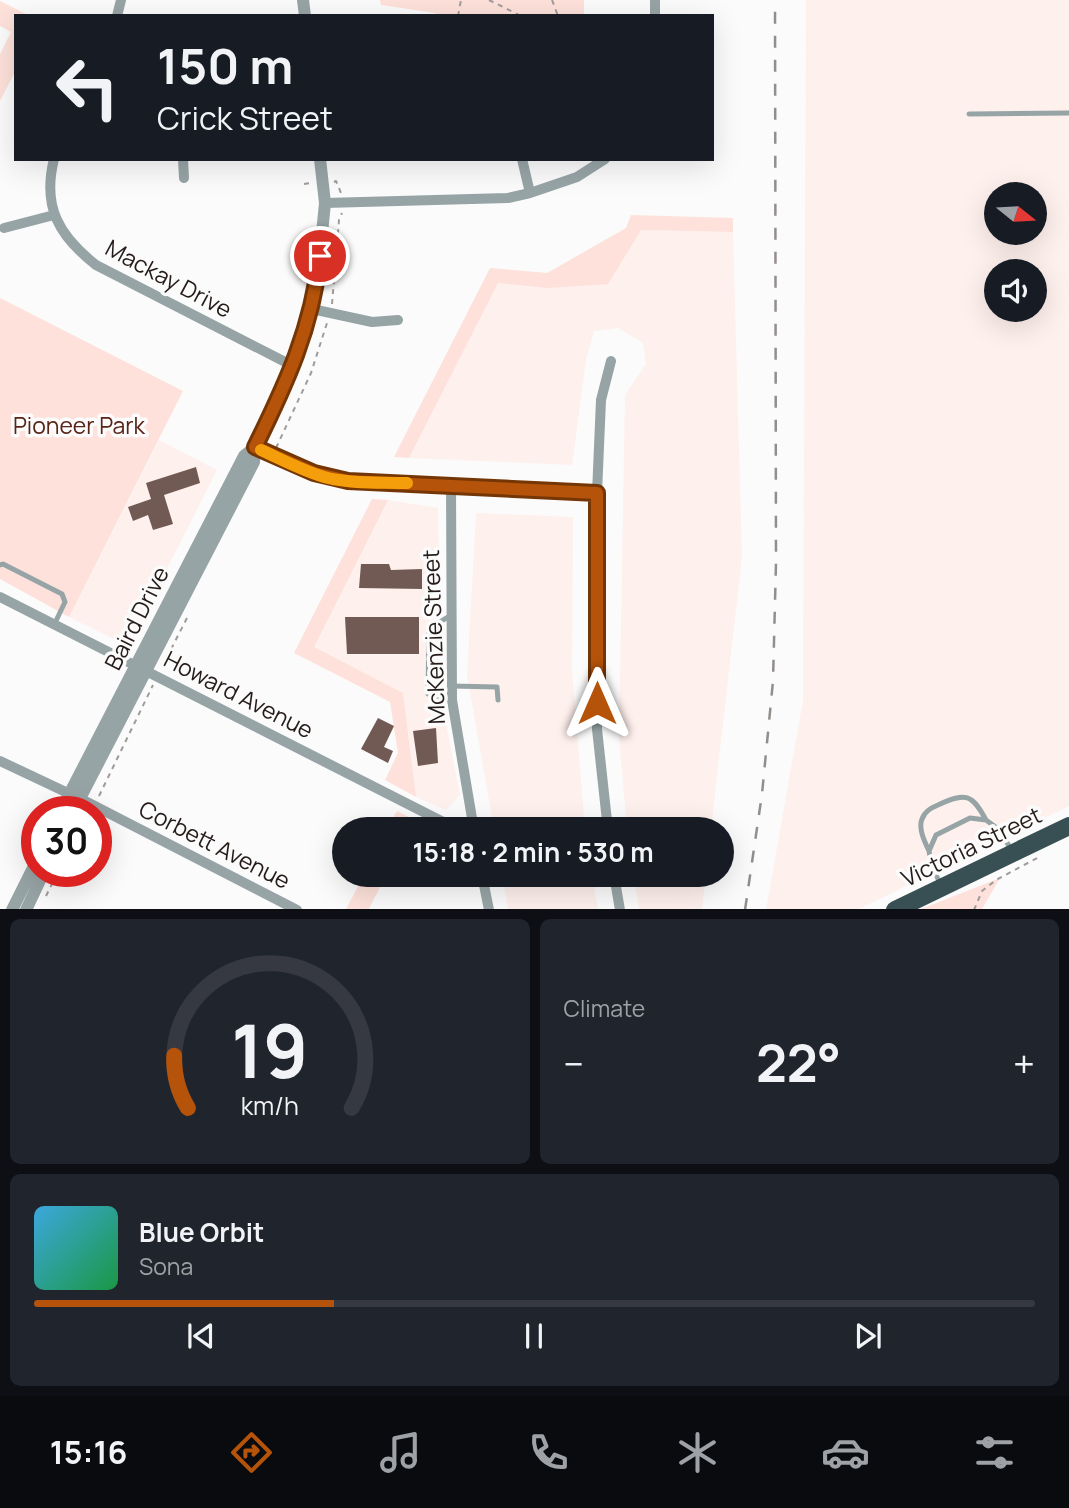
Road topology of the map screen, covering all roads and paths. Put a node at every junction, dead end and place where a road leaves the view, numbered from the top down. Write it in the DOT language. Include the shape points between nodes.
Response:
graph roads {
  1 [pos="488,0"];
  2 [pos="518,14"];
  3 [pos="1069,113"];
  4 [pos="969,114"];
  5 [pos="54,161"];
  6 [pos="183,161"];
  7 [pos="320,161"];
  8 [pos="522,161"];
  9 [pos="602,161"];
  10 [pos="184,178"];
  11 [pos="530,192"];
  12 [pos="325,203"];
  13 [pos="54,215"];
  14 [pos="4,228"];
  15 [pos="312,309"];
  16 [pos="398,320"];
  17 [pos="611,361"];
  18 [pos="293,366"];
  19 [pos="255,447"];
  20 [pos="451,485"];
  21 [pos="597,493"];
  22 [pos="0,565"];
  23 [pos="0,597"];
  24 [pos="450,616"];
  25 [pos="54,625"];
  26 [pos="140,667"];
  27 [pos="451,686"];
  28 [pos="452,700"];
  29 [pos="498,700"];
  30 [pos="0,761"];
  31 [pos="75,796"];
  32 [pos="112,815"];
  33 [pos="434,817"];
  34 [pos="472,817"];
  35 [pos="607,817"];
  36 [pos="986,820"];
  37 [pos="1069,826"];
  38 [pos="929,851"];
  39 [pos="1013,853"];
  40 [pos="1040,856"];
  41 [pos="23,887"];
  42 [pos="37,887"];
  43 [pos="50,887"];
  44 [pos="484,887"];
  45 [pos="616,887"];
  46 [pos="942,887"];
  47 [pos="44,900"];
  48 [pos="12,909"];
  49 [pos="26,909"];
  50 [pos="297,909"];
  51 [pos="489,909"];
  52 [pos="620,909"];
  53 [pos="895,909"];
  54 [pos="974,909"];
  1 -- 2 [label="path"];
  3 -- 4 [label="lane"];
  5 -- 13 [label="street, Mackay Drive" via="50,197"];
  6 -- 10 [label="street"];
  7 -- 12 [label="street, Baird Drive"];
  8 -- 11 [label="street"];
  9 -- 11 [label="street" via="577,177"];
  11 -- 12 [label="street" via="508,198"];
  12 -- 15 [label="street, Baird Drive"];
  13 -- 14 [label="street"];
  13 -- 18 [label="street, Mackay Drive" via="78,250 96,265"];
  15 -- 16 [label="street" via="372,322"];
  15 -- 18 [label="street, Baird Drive"];
  17 -- 21 [label="street" via="601,400"];
  18 -- 19 [label="street, Baird Drive"];
  19 -- 20 [label="street" via="329,478"];
  19 -- 26 [label="street, Baird Drive" via="254,462"];
  20 -- 21 [label="street"];
  20 -- 24 [label="street, McKenzie Street"];
  21 -- 35 [label="street" via="597,729"];
  22 -- 25 [label="lane" via="62,594 65,602"];
  23 -- 25 [label="street, Howard Avenue"];
  24 -- 27 [label="street, McKenzie Street"];
  24 -- 28 [label="lane" via="429,628 428,694"];
  25 -- 26 [label="street, Howard Avenue"];
  26 -- 31 [label="street, Baird Drive"];
  26 -- 33 [label="street, Howard Avenue"];
  27 -- 28 [label="street, McKenzie Street"];
  27 -- 29 [label="lane" via="497,687"];
  28 -- 34 [label="street, McKenzie Street"];
  30 -- 31 [label="street, Corbett Avenue"];
  32 -- 50 [label="street, Corbett Avenue"];
  36 -- 38 [label="lane" via="970,818 936,835"];
  36 -- 38 [label="lane" via="977,803 966,797 955,797 928,810 921,831"];
  36 -- 39 [label="lane" via="1001,831"];
  37 -- 39 [label="highway, Victoria Street"];
  38 -- 46 [label="lane"];
  39 -- 46 [label="highway, Victoria Street"];
  40 -- 54 [label="path" via="982,891"];
  41 -- 48 [label="street"];
  42 -- 49 [label="street"];
  43 -- 47 [label="path"];
  44 -- 51 [label="street"];
  45 -- 52 [label="street"];
  46 -- 53 [label="highway, Victoria Street"];
}
